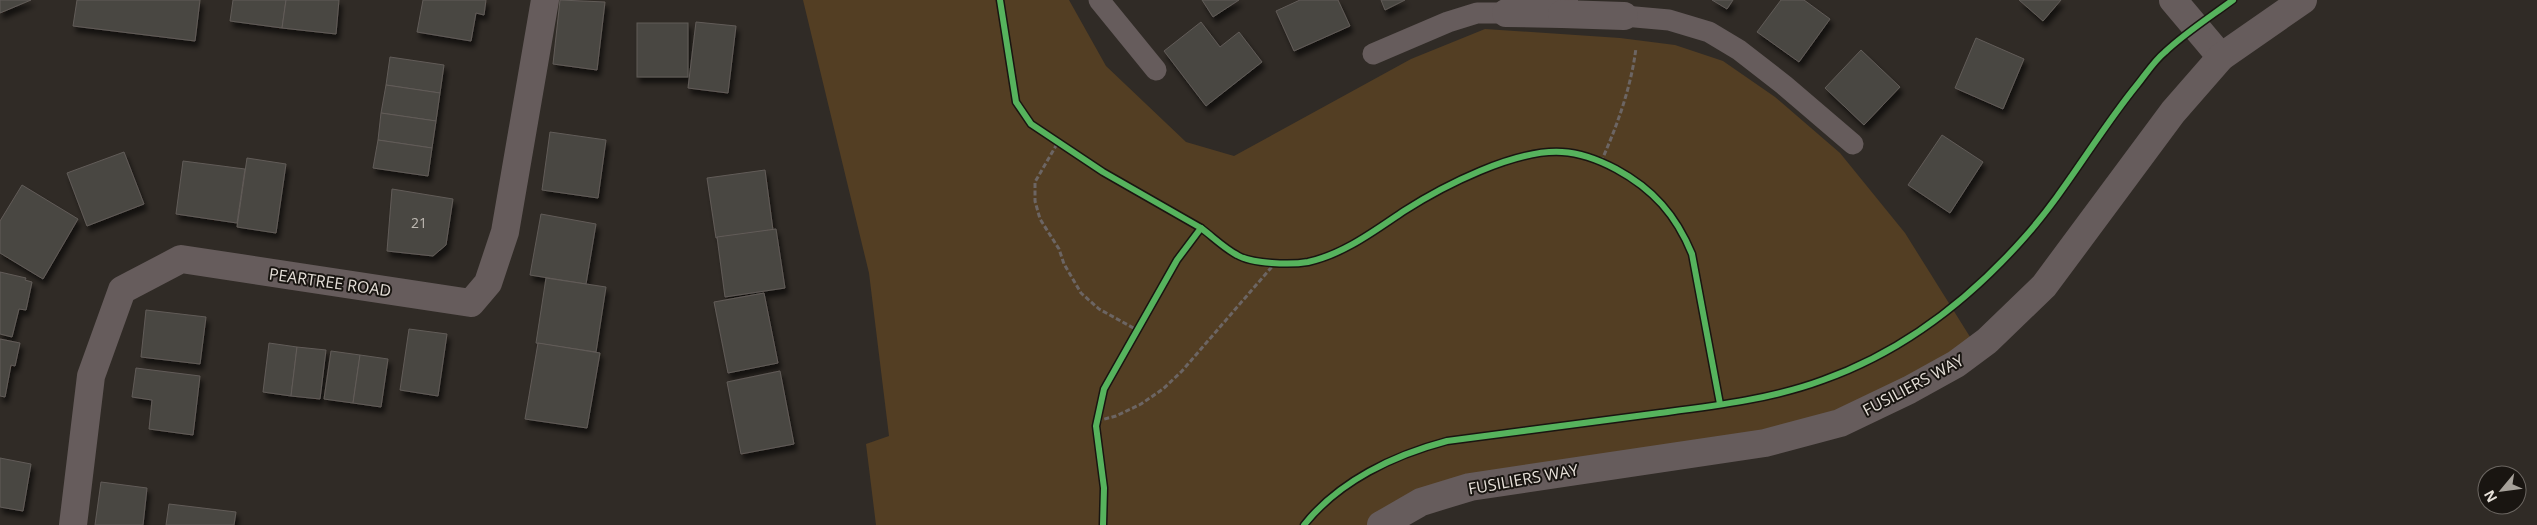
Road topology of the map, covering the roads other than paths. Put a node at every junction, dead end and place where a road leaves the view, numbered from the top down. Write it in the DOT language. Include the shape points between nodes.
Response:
graph roads {
  1 [pos="545,0"];
  2 [pos="1099,0"];
  3 [pos="2173,0"];
  4 [pos="2303,0"];
  5 [pos="1563,7"];
  6 [pos="1506,12"];
  7 [pos="1632,17"];
  8 [pos="1373,54"];
  9 [pos="2220,58"];
  10 [pos="1156,70"];
  11 [pos="1853,144"];
  12 [pos="73,525"];
  13 [pos="1381,525"];
  1 -- 12 [label="street, PEARTREE ROAD" via="505,232 488,283 471,303 181,260 122,290 91,376"];
  2 -- 10 [label="lane"];
  3 -- 9 [label="street"];
  4 -- 9 [label="street, FUSILIERS WAY"];
  5 -- 6 [label="street"];
  5 -- 7 [label="street"];
  6 -- 8 [label="lane" via="1477,13 1448,22"];
  7 -- 11 [label="lane" via="1669,20 1709,32 1777,79"];
  9 -- 13 [label="street, FUSILIERS WAY" via="2173,112 2044,286 1987,340 1956,364 1910,390 1840,423 1765,443 1470,487 1421,502"];
}
